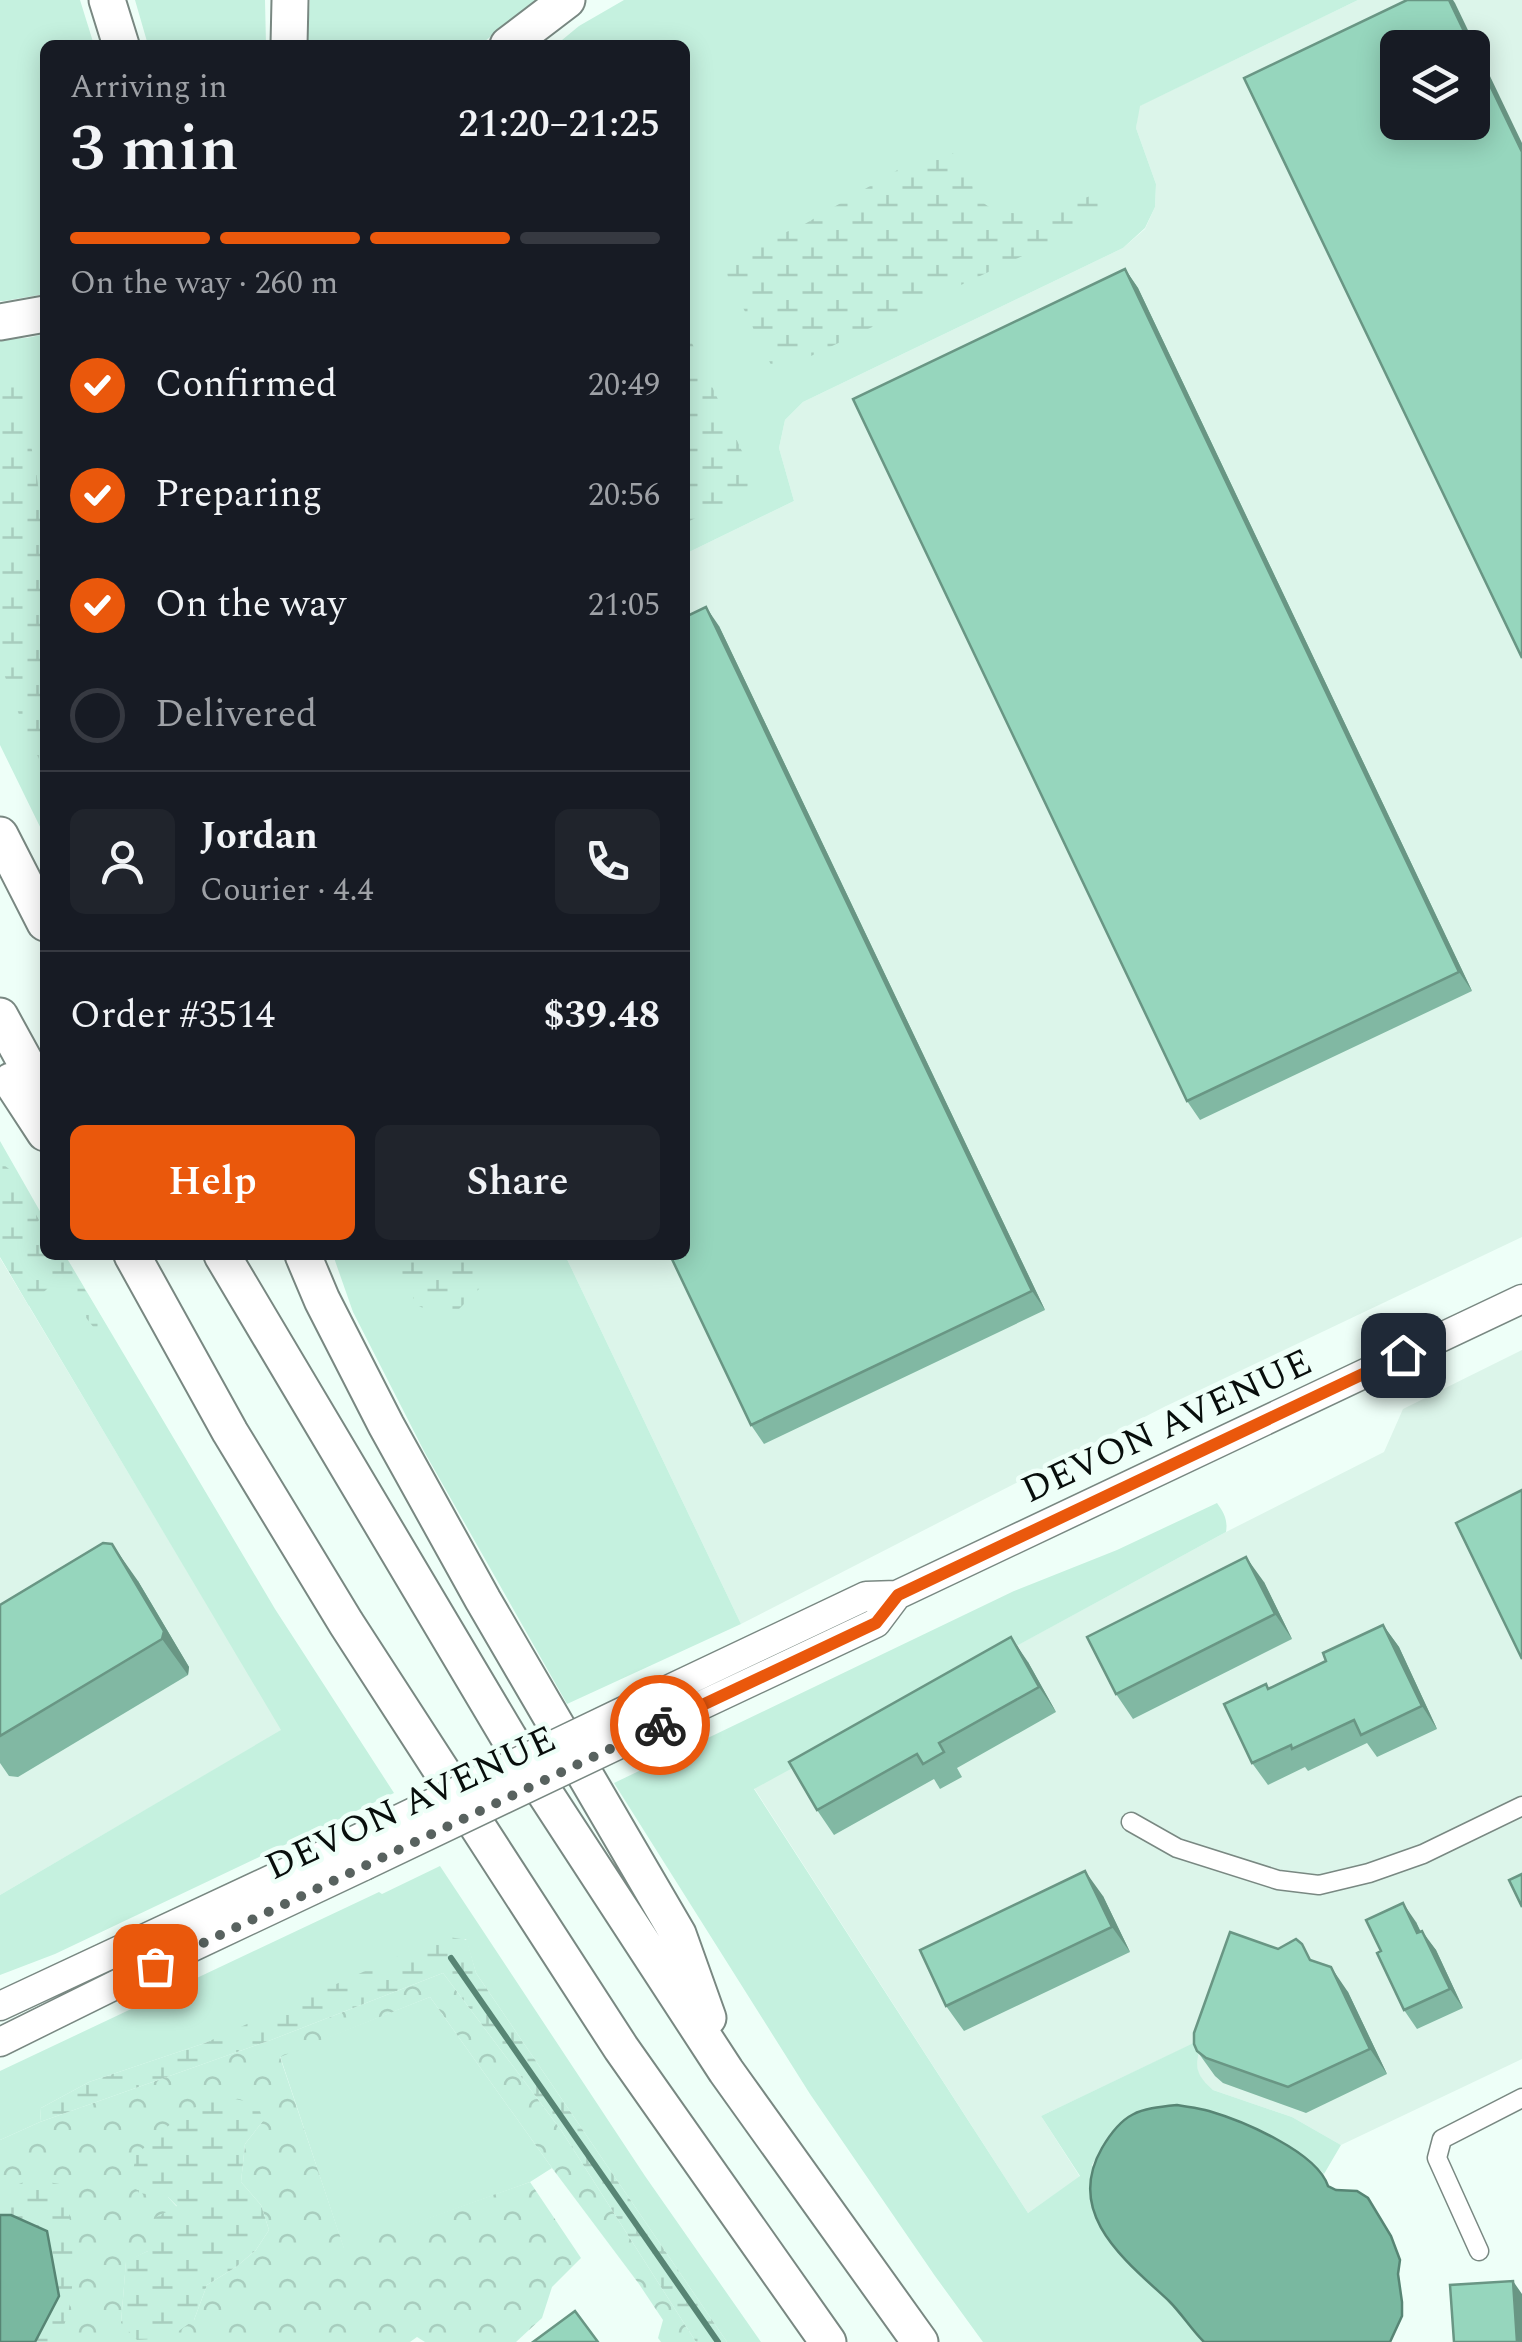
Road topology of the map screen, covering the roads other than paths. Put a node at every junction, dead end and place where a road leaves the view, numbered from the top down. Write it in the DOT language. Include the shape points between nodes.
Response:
graph roads {
  1 [pos="106,0"];
  2 [pos="290,0"];
  3 [pos="567,0"];
  4 [pos="118,40"];
  5 [pos="289,40"];
  6 [pos="515,40"];
  7 [pos="40,315"];
  8 [pos="0,322"];
  9 [pos="0,835"];
  10 [pos="40,913"];
  11 [pos="0,1016"];
  12 [pos="0,1064"];
  13 [pos="40,1089"];
  14 [pos="40,1125"];
  15 [pos="127,1260"];
  16 [pos="135,1260"];
  17 [pos="225,1260"];
  18 [pos="308,1260"];
  19 [pos="1522,1299"];
  20 [pos="180,1341"];
  21 [pos="1522,1806"];
  22 [pos="1131,1822"];
  23 [pos="356,1854"];
  24 [pos="0,2006"];
  25 [pos="0,2042"];
  26 [pos="726,2071"];
  27 [pos="1522,2098"];
  28 [pos="1479,2251"];
  29 [pos="828,2342"];
  30 [pos="920,2342"];
  1 -- 4 [label="highway"];
  2 -- 5 [label="highway"];
  3 -- 6 [label="highway"];
  7 -- 8 [label="highway"];
  9 -- 10 [label="highway"];
  11 -- 13 [label="highway"];
  12 -- 14 [label="highway"];
  15 -- 20 [label="highway"];
  16 -- 20 [label="highway"];
  17 -- 26 [label="highway" via="509,1738"];
  18 -- 26 [label="highway" via="354,1366 678,1934"];
  19 -- 23 [label="main road, DEVON AVENUE, bridge" via="898,1595 876,1623 663,1708"];
  20 -- 29 [label="highway" via="336,1607 498,1859 621,2048"];
  21 -- 22 [label="street" via="1423,1854 1318,1885 1278,1880 1176,1848"];
  23 -- 24 [label="main road, DEVON AVENUE"];
  23 -- 25 [label="main road, DEVON AVENUE"];
  26 -- 30 [label="highway"];
  27 -- 28 [label="street" via="1442,2139 1437,2158"];
}
